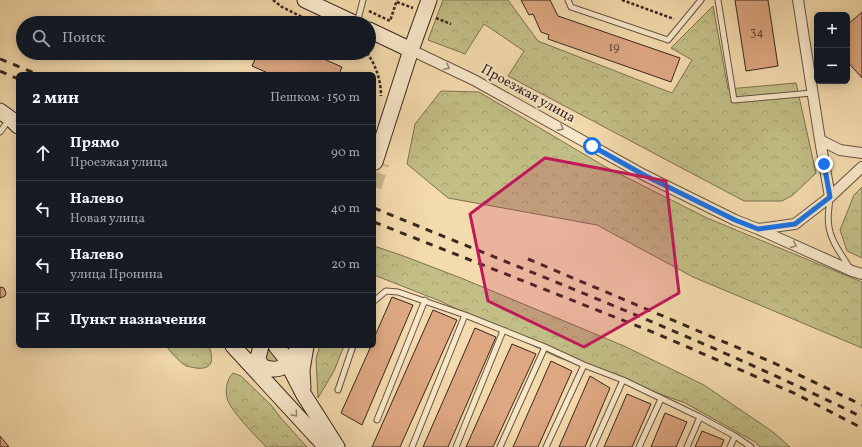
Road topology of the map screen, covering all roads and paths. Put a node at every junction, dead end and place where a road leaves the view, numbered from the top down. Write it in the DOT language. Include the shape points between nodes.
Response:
graph roads {
  1 [pos="273,0"];
  2 [pos="305,0"];
  3 [pos="362,0"];
  4 [pos="397,0"];
  5 [pos="430,0"];
  6 [pos="568,0"];
  7 [pos="622,0"];
  8 [pos="701,0"];
  9 [pos="718,0"];
  10 [pos="798,0"];
  11 [pos="361,7"];
  12 [pos="300,16"];
  13 [pos="340,16"];
  14 [pos="358,16"];
  15 [pos="683,22"];
  16 [pos="376,33"];
  17 [pos="411,50"];
  18 [pos="812,93"];
  19 [pos="10,118"];
  20 [pos="0,132"];
  21 [pos="820,140"];
  22 [pos="862,153"];
  23 [pos="378,163"];
  24 [pos="862,167"];
  25 [pos="830,197"];
  26 [pos="758,229"];
  27 [pos="852,271"];
  28 [pos="862,274"];
  29 [pos="376,299"];
  30 [pos="424,300"];
  31 [pos="465,315"];
  32 [pos="503,331"];
  33 [pos="545,347"];
  34 [pos="235,348"];
  35 [pos="235,348"];
  36 [pos="260,348"];
  37 [pos="278,348"];
  38 [pos="298,348"];
  39 [pos="306,348"];
  40 [pos="352,348"];
  41 [pos="288,363"];
  42 [pos="584,365"];
  43 [pos="261,367"];
  44 [pos="623,380"];
  45 [pos="269,384"];
  46 [pos="338,390"];
  47 [pos="304,395"];
  48 [pos="661,399"];
  49 [pos="700,417"];
  50 [pos="376,420"];
  51 [pos="735,436"];
  52 [pos="326,447"];
  53 [pos="337,447"];
  54 [pos="412,447"];
  55 [pos="456,447"];
  56 [pos="500,447"];
  57 [pos="546,447"];
  58 [pos="593,447"];
  59 [pos="639,447"];
  60 [pos="687,447"];
  61 [pos="730,447"];
  62 [pos="751,447"];
  1 -- 12 [label="path"];
  2 -- 13 [label="main road"];
  3 -- 11 [label="lane"];
  4 -- 11 [label="path" via="390,21"];
  5 -- 17 [label="main road"];
  6 -- 15 [label="lane" via="571,7 668,40"];
  7 -- 15 [label="path"];
  8 -- 15 [label="lane"];
  9 -- 18 [label="lane" via="734,100"];
  10 -- 18 [label="street"];
  11 -- 14 [label="lane"];
  16 -- 17 [label="main road"];
  17 -- 23 [label="main road" via="399,113"];
  17 -- 26 [label="street, Проезжая улица, one-way" via="474,80 644,175"];
  18 -- 21 [label="street"];
  19 -- 20 [label="lane"];
  21 -- 22 [label="street" via="840,150"];
  21 -- 25 [label="street"];
  24 -- 25 [label="street"];
  25 -- 26 [label="street" via="795,224"];
  25 -- 27 [label="lane" via="829,228 834,242"];
  26 -- 27 [label="street, Проезжая улица, one-way"];
  27 -- 28 [label="street, Проезжая улица"];
  29 -- 30 [label="lane" via="386,291"];
  30 -- 31 [label="lane"];
  30 -- 50 [label="lane"];
  31 -- 32 [label="lane"];
  31 -- 54 [label="lane"];
  32 -- 33 [label="lane"];
  32 -- 55 [label="lane"];
  33 -- 42 [label="lane"];
  33 -- 56 [label="lane"];
  34 -- 43 [label="main road"];
  35 -- 45 [label="main road"];
  36 -- 43 [label="main road" via="258,358"];
  37 -- 41 [label="main road"];
  38 -- 41 [label="main road"];
  39 -- 47 [label="main road" via="302,370"];
  40 -- 46 [label="lane"];
  41 -- 43 [label="main road" via="273,370"];
  41 -- 47 [label="main road"];
  42 -- 44 [label="lane"];
  42 -- 57 [label="lane"];
  43 -- 45 [label="main road"];
  44 -- 48 [label="lane"];
  44 -- 58 [label="lane"];
  45 -- 52 [label="main road, one-way"];
  47 -- 53 [label="main road"];
  48 -- 49 [label="lane"];
  48 -- 59 [label="lane"];
  49 -- 51 [label="lane"];
  49 -- 60 [label="lane"];
  51 -- 61 [label="lane"];
  51 -- 62 [label="lane"];
}
